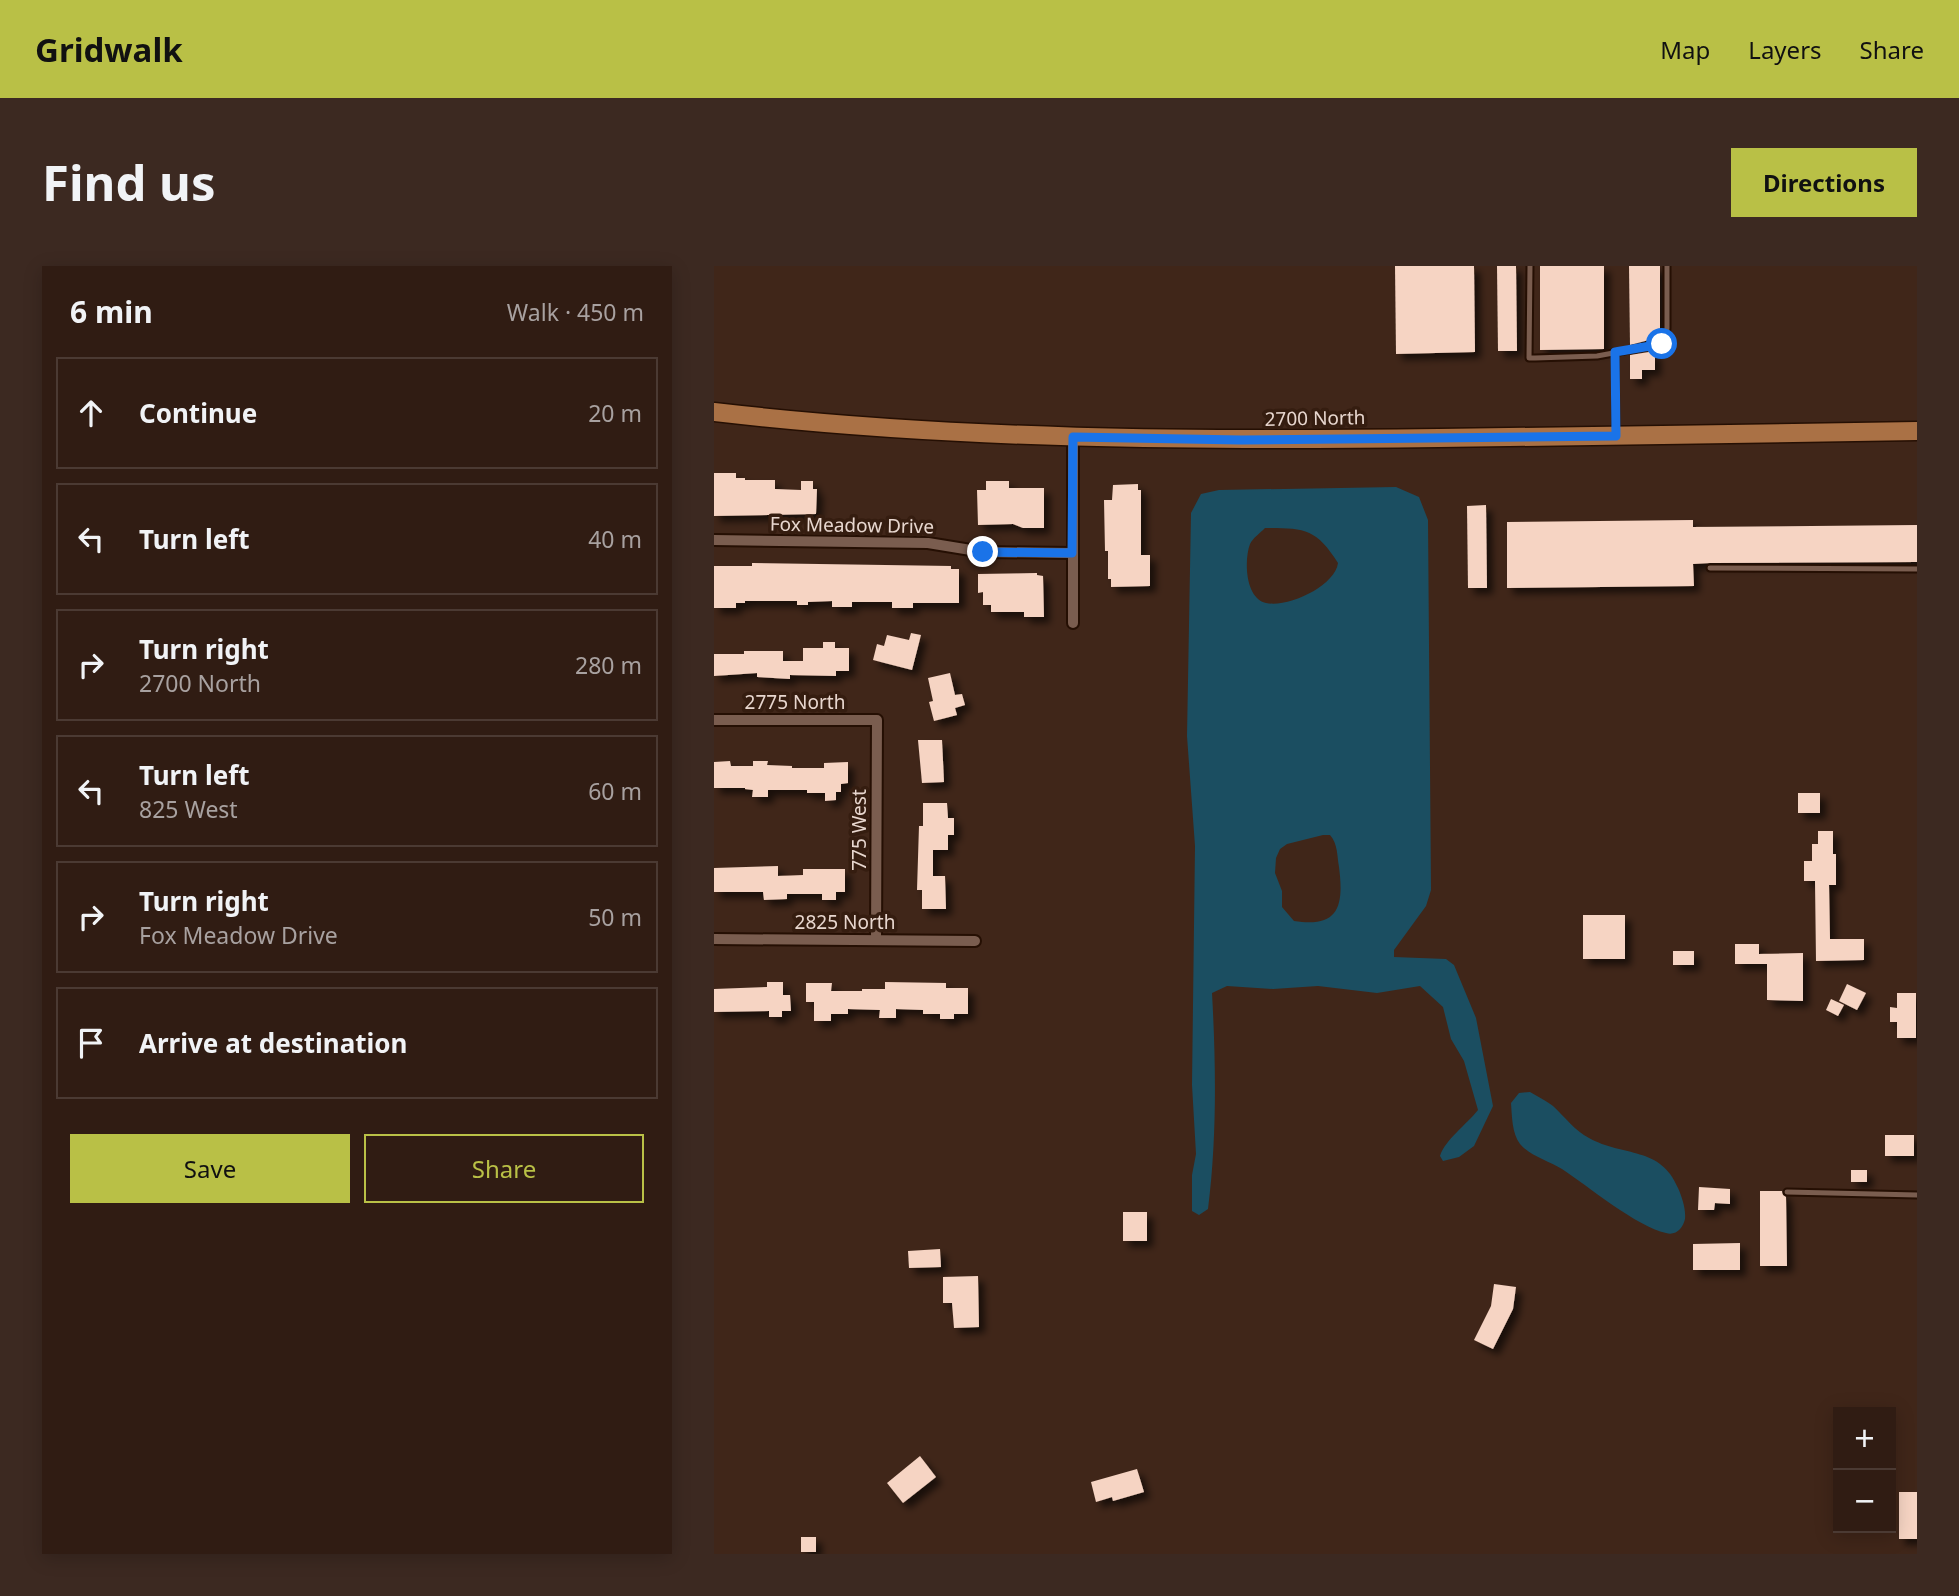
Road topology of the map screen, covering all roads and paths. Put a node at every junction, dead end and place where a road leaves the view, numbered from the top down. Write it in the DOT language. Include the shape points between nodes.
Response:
graph roads {
  1 [pos="1530,266"];
  2 [pos="1667,266"];
  3 [pos="1615,352"];
  4 [pos="714,412"];
  5 [pos="1917,431"];
  6 [pos="1616,436"];
  7 [pos="1073,437"];
  8 [pos="714,540"];
  9 [pos="1072,553"];
  10 [pos="1710,568"];
  11 [pos="1917,569"];
  12 [pos="1073,623"];
  13 [pos="714,719"];
  14 [pos="877,720"];
  15 [pos="714,939"];
  16 [pos="876,940"];
  17 [pos="975,941"];
  18 [pos="1787,1192"];
  19 [pos="1917,1195"];
  1 -- 3 [label="lane" via="1529,358"];
  2 -- 3 [label="lane" via="1664,341"];
  3 -- 6 [label="lane"];
  4 -- 7 [label="main road, 2700 North"];
  5 -- 6 [label="main road, 2700 North"];
  6 -- 7 [label="main road, 2700 North"];
  7 -- 9 [label="street"];
  8 -- 9 [label="street, Fox Meadow Drive" via="928,542 983,552"];
  9 -- 12 [label="street"];
  10 -- 11 [label="lane"];
  13 -- 14 [label="street, 2775 North"];
  14 -- 16 [label="street, 775 West"];
  15 -- 16 [label="street, 2825 North"];
  16 -- 17 [label="street, 2825 North"];
  18 -- 19 [label="lane"];
}
